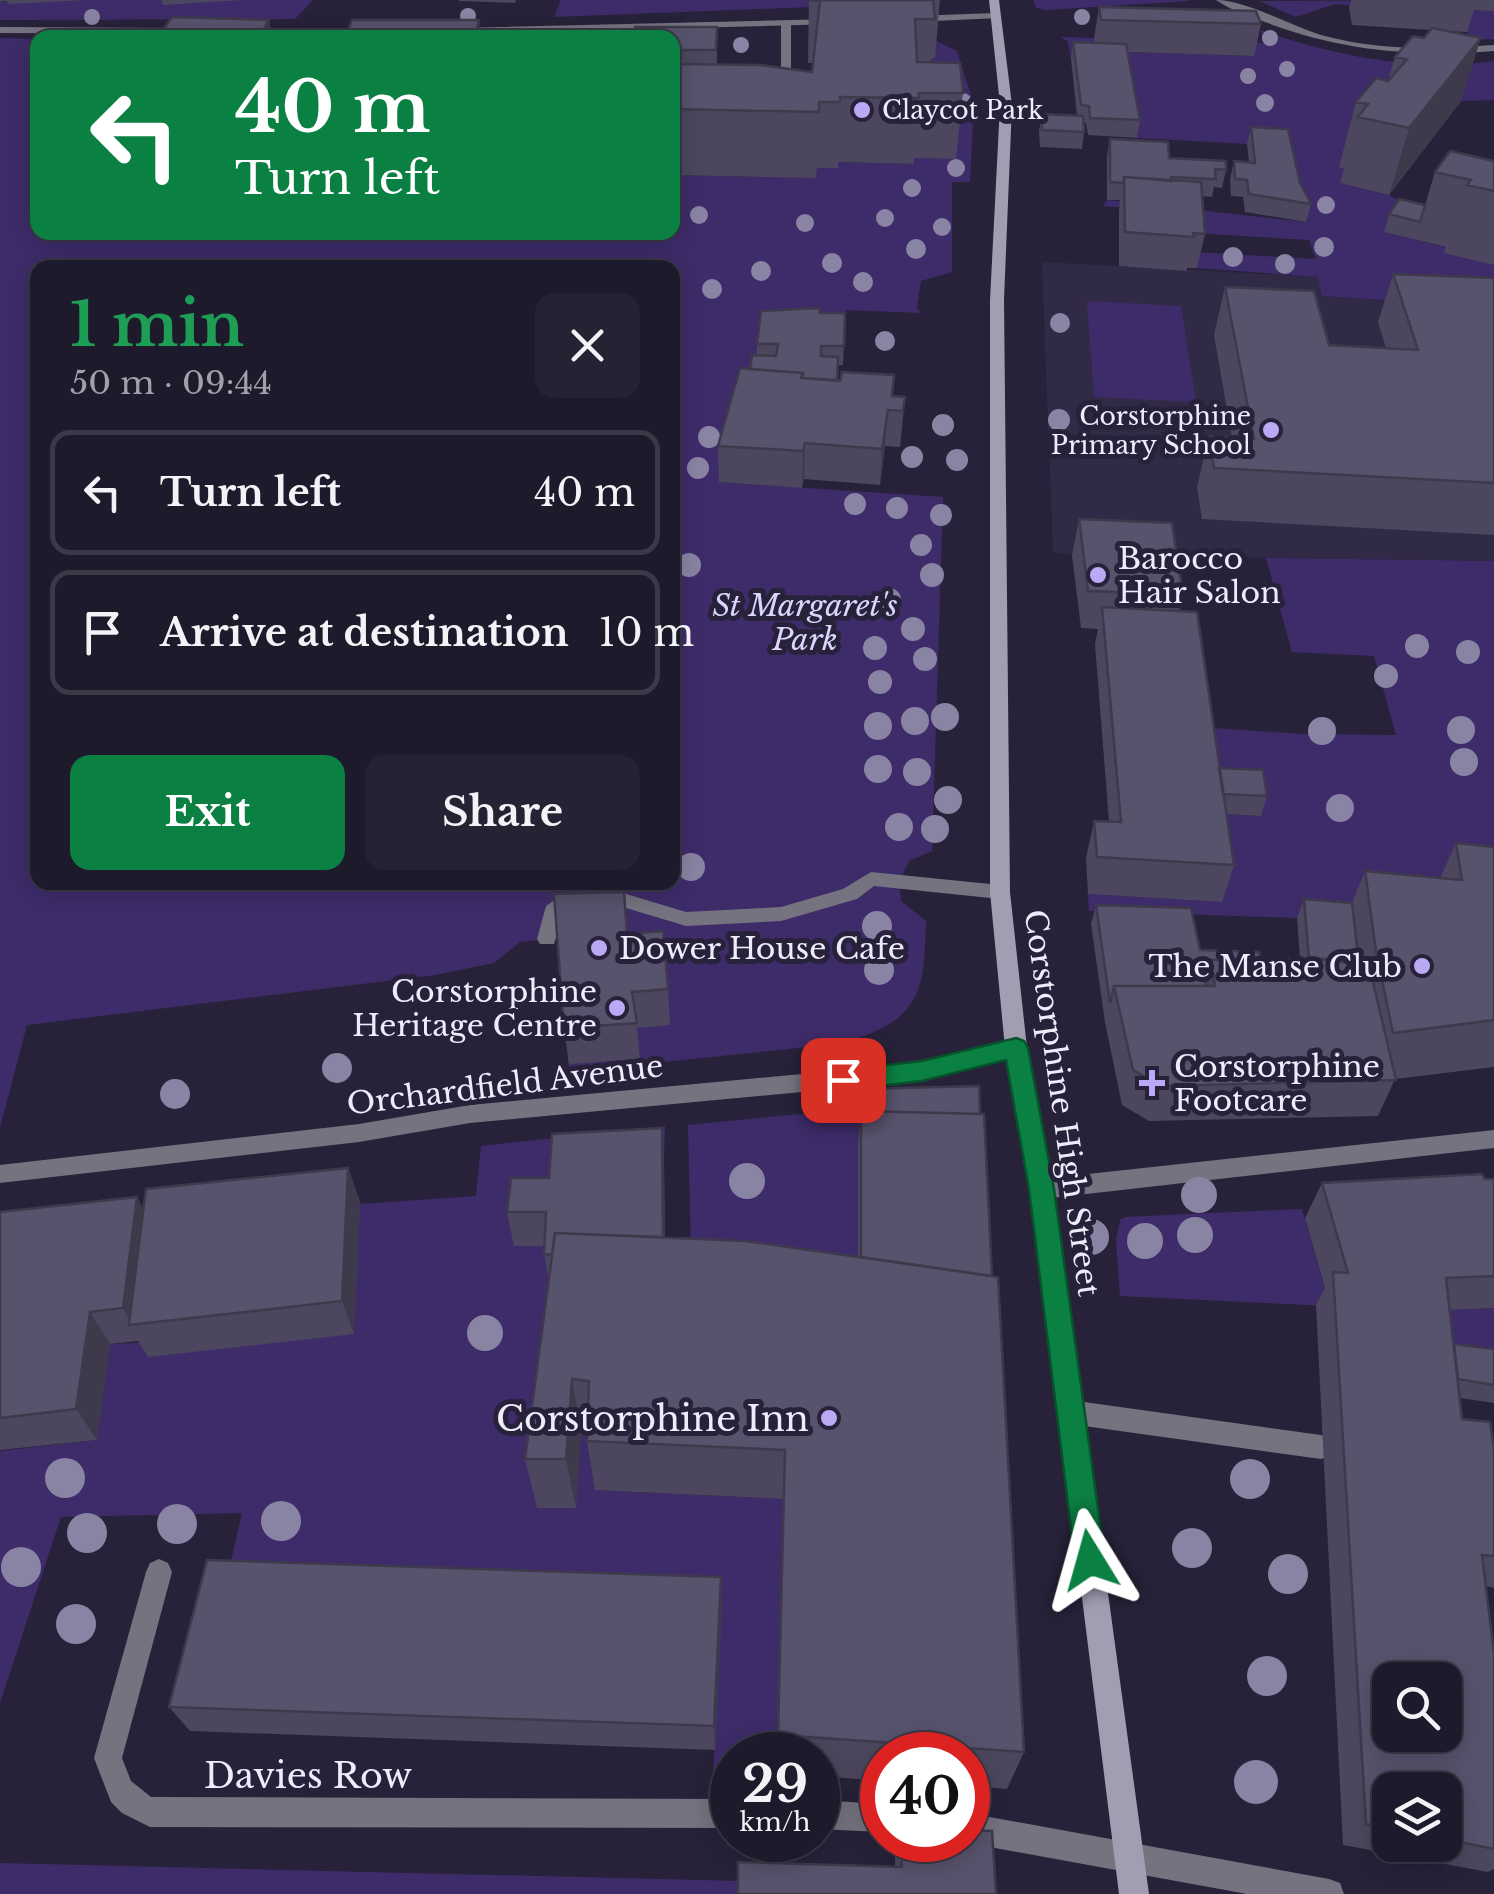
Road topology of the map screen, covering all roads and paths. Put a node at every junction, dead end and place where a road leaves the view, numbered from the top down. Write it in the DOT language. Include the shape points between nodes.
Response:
graph roads {
  1 [pos="1221,0"];
  2 [pos="994,8"];
  3 [pos="906,20"];
  4 [pos="840,22"];
  5 [pos="786,24"];
  6 [pos="0,30"];
  7 [pos="30,30"];
  8 [pos="485,30"];
  9 [pos="1494,48"];
  10 [pos="786,113"];
  11 [pos="1000,892"];
  12 [pos="547,939"];
  13 [pos="1016,1048"];
  14 [pos="1494,1139"];
  15 [pos="0,1174"];
  16 [pos="1042,1189"];
  17 [pos="1070,1412"];
  18 [pos="1321,1447"];
  19 [pos="159,1572"];
  20 [pos="710,1814"];
  21 [pos="990,1832"];
  22 [pos="1130,1858"];
  23 [pos="1134,1894"];
  24 [pos="1329,1894"];
  1 -- 9 [label="street" via="1284,29 1350,46 1415,52"];
  2 -- 3 [label="street"];
  2 -- 11 [label="street, Corstorphine High Street" via="1006,105 996,300"];
  4 -- 5 [label="street"];
  5 -- 8 [label="street"];
  5 -- 10 [label="street"];
  6 -- 7 [label="street"];
  11 -- 12 [label="street" via="870,879 850,894 781,914 686,919 614,897 556,906"];
  11 -- 13 [label="street, Corstorphine High Street"];
  13 -- 15 [label="street, Orchardfield Avenue" via="898,1074 470,1114"];
  13 -- 16 [label="street, Corstorphine High Street"];
  14 -- 16 [label="street"];
  16 -- 17 [label="street, Corstorphine High Street"];
  17 -- 18 [label="street"];
  17 -- 22 [label="street, Corstorphine High Street"];
  19 -- 20 [label="street, Davies Row" via="108,1758 115,1785 130,1804 150,1812"];
  21 -- 22 [label="street"];
  22 -- 23 [label="street, Corstorphine High Street"];
  22 -- 24 [label="street"];
}
